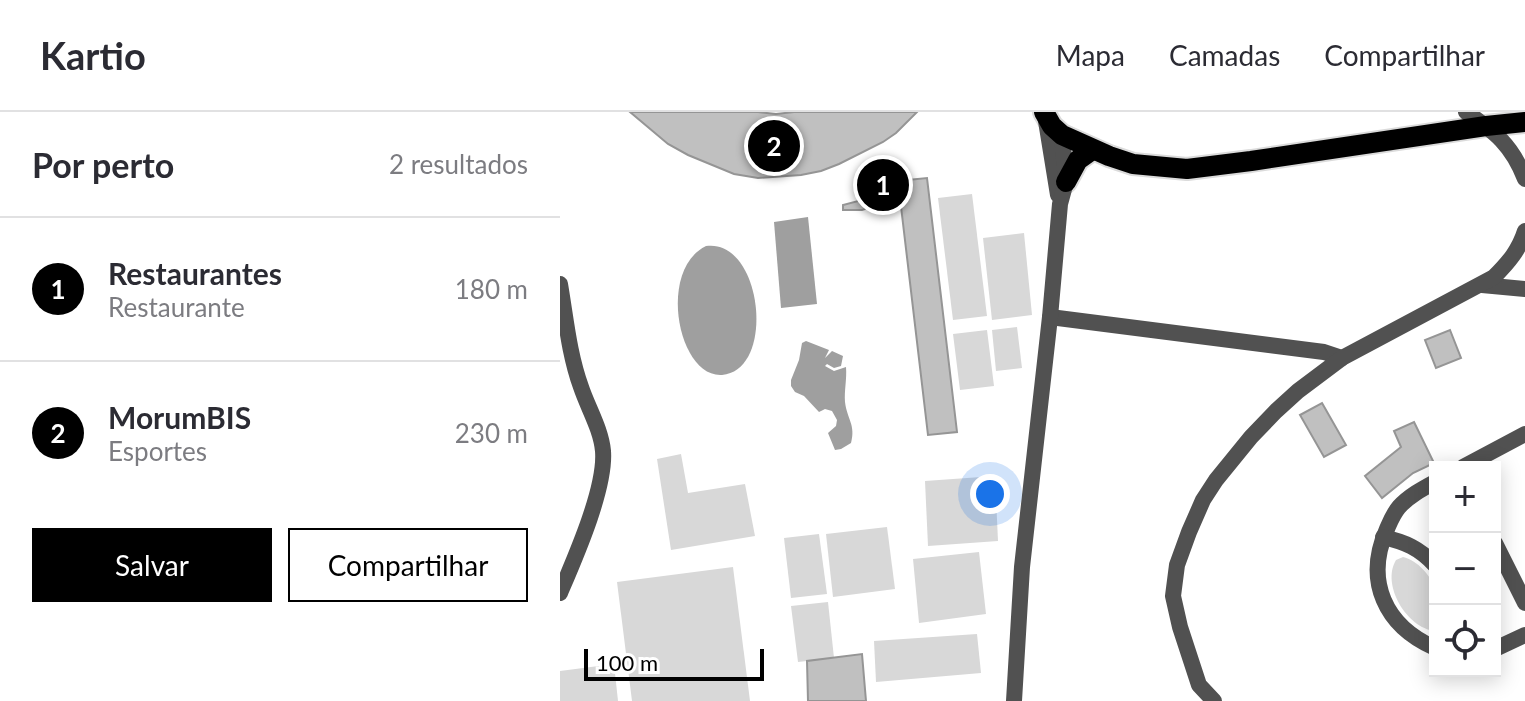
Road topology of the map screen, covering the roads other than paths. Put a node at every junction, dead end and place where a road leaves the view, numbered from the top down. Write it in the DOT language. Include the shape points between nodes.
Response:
graph roads {
  1 [pos="1466,112"];
  2 [pos="1044,113"];
  3 [pos="1525,122"];
  4 [pos="1486,126"];
  5 [pos="1062,135"];
  6 [pos="1092,150"];
  7 [pos="1525,179"];
  8 [pos="1066,182"];
  9 [pos="1060,204"];
  10 [pos="1525,231"];
  11 [pos="560,284"];
  12 [pos="1482,285"];
  13 [pos="1525,289"];
  14 [pos="1050,317"];
  15 [pos="1342,358"];
  16 [pos="1525,434"];
  17 [pos="1474,461"];
  18 [pos="1429,485"];
  19 [pos="1383,537"];
  20 [pos="1501,556"];
  21 [pos="1429,558"];
  22 [pos="560,593"];
  23 [pos="1525,603"];
  24 [pos="1525,635"];
  25 [pos="1429,645"];
  26 [pos="1501,646"];
  27 [pos="1014,701"];
  28 [pos="1214,701"];
  1 -- 4 [label="street"];
  2 -- 5 [label="main road"];
  2 -- 9 [label="street"];
  3 -- 4 [label="main road"];
  4 -- 6 [label="main road" via="1187,169 1133,164"];
  4 -- 7 [label="street" via="1508,146"];
  5 -- 6 [label="main road"];
  5 -- 8 [label="street"];
  6 -- 8 [label="main road" via="1078,160"];
  8 -- 9 [label="street"];
  9 -- 14 [label="street"];
  10 -- 12 [label="street" via="1507,264"];
  11 -- 22 [label="street" via="572,357 603,451 597,491"];
  12 -- 13 [label="street"];
  12 -- 15 [label="street"];
  14 -- 15 [label="street"];
  14 -- 27 [label="street" via="1022,567"];
  15 -- 28 [label="street" via="1251,437 1216,480 1189,532 1173,596 1199,685"];
  16 -- 17 [label="street"];
  18 -- 19 [label="street" via="1399,507"];
  19 -- 21 [label="street" via="1414,546"];
  19 -- 25 [label="street" via="1377,565 1381,594 1406,632"];
  20 -- 23 [label="street"];
  24 -- 26 [label="street"];
}
